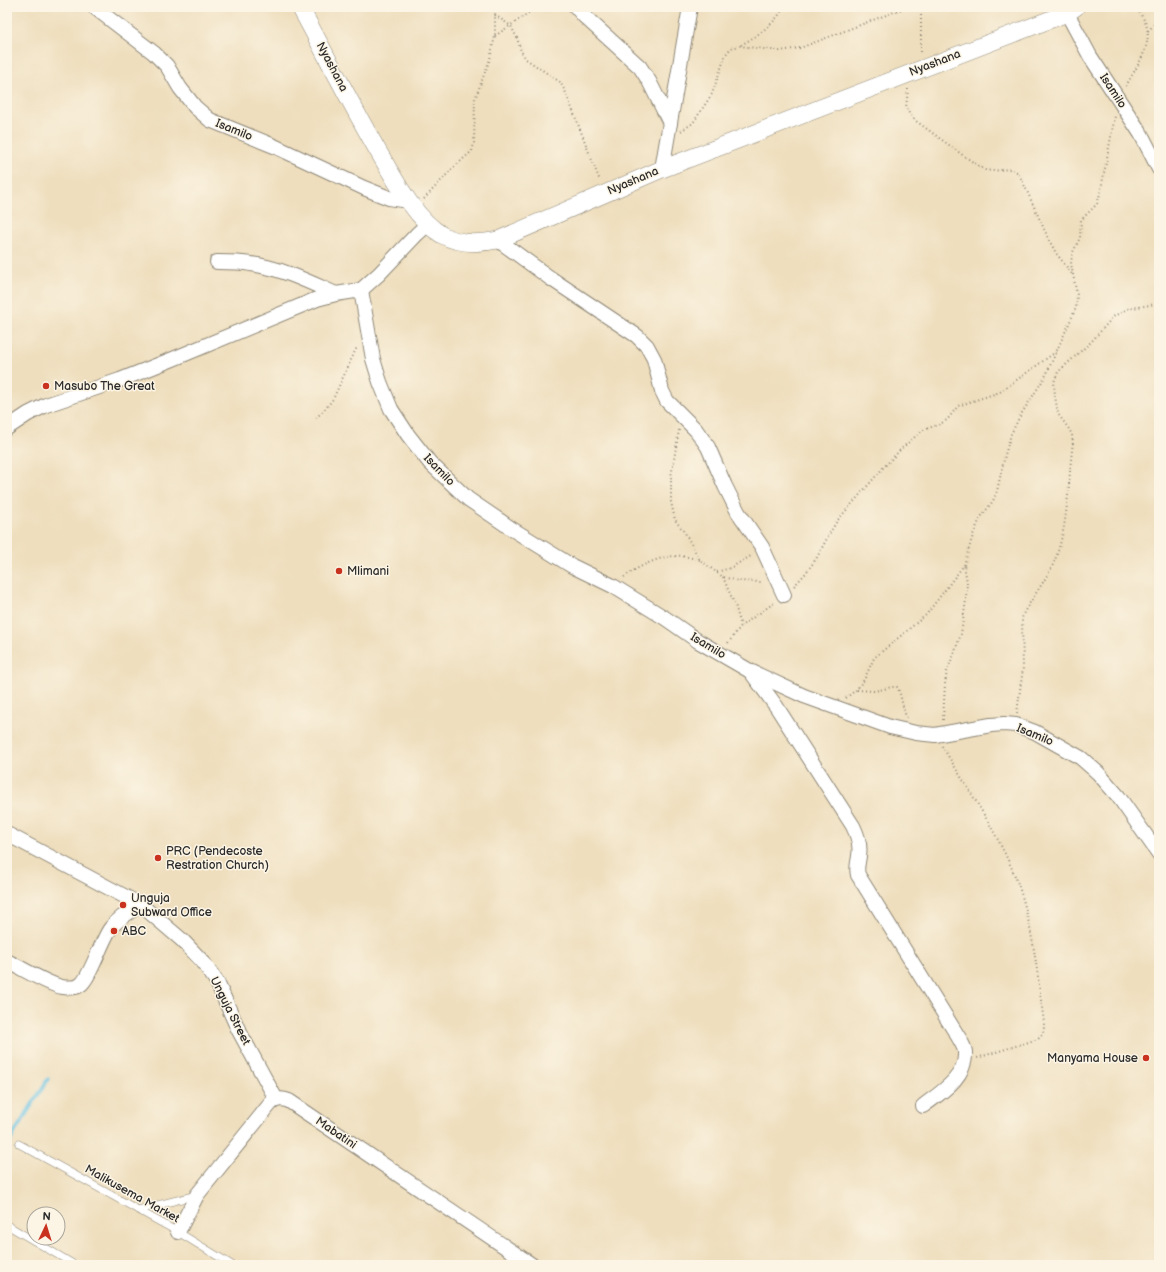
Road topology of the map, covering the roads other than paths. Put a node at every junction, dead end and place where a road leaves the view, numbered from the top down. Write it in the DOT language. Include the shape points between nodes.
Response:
graph roads {
  1 [pos="94,7"];
  2 [pos="300,7"];
  3 [pos="576,7"];
  4 [pos="1071,10"];
  5 [pos="688,11"];
  6 [pos="669,128"];
  7 [pos="662,169"];
  8 [pos="1159,169"];
  9 [pos="412,205"];
  10 [pos="428,224"];
  11 [pos="498,240"];
  12 [pos="217,262"];
  13 [pos="361,290"];
  14 [pos="336,294"];
  15 [pos="7,428"];
  16 [pos="782,589"];
  17 [pos="750,671"];
  18 [pos="7,834"];
  19 [pos="1159,854"];
  20 [pos="141,904"];
  21 [pos="7,961"];
  22 [pos="276,1099"];
  23 [pos="923,1106"];
  24 [pos="19,1144"];
  25 [pos="197,1195"];
  26 [pos="138,1210"];
  27 [pos="7,1225"];
  28 [pos="178,1232"];
  29 [pos="74,1265"];
  30 [pos="232,1265"];
  31 [pos="532,1265"];
  1 -- 9 [label="street, Isamilo" via="154,53 195,107 210,120 274,146 364,188"];
  2 -- 9 [label="street, Nyashana" via="361,122"];
  3 -- 6 [label="street" via="640,67 649,80"];
  4 -- 7 [label="street, Nyashana"];
  4 -- 8 [label="street, Isamilo" via="1090,56 1141,134"];
  5 -- 6 [label="street"];
  6 -- 7 [label="street"];
  7 -- 11 [label="street, Nyashana"];
  9 -- 10 [label="street, Nyashana"];
  10 -- 11 [label="street, Nyashana" via="458,242 482,243"];
  10 -- 13 [label="street"];
  11 -- 16 [label="street" via="648,346 667,401 681,413 708,447 738,512 762,547"];
  12 -- 14 [label="street" via="252,264 280,271"];
  13 -- 14 [label="street"];
  13 -- 17 [label="street, Isamilo" via="373,359 380,382 391,409 430,463 468,499 512,529 572,566 614,586 698,641"];
  14 -- 15 [label="street" via="120,380 46,405"];
  17 -- 19 [label="street, Isamilo" via="804,696 890,727 916,733 939,734 1004,724 1016,725 1035,732 1081,758 1098,773 1118,796"];
  17 -- 23 [label="street" via="780,712 853,826 860,847 856,869 858,875 965,1050 965,1062 960,1073 949,1086"];
  18 -- 20 [label="street, Unguja Street"];
  20 -- 21 [label="street" via="117,920 109,930 81,985 67,987 52,984"];
  20 -- 22 [label="street, Unguja Street" via="182,940 203,962 217,982 238,1029"];
  22 -- 25 [label="street" via="263,1111"];
  22 -- 31 [label="street, Mabatini" via="288,1101"];
  24 -- 26 [label="lane, Malikusema Market"];
  25 -- 26 [label="lane"];
  25 -- 28 [label="street"];
  26 -- 28 [label="lane, Malikusema Market"];
  27 -- 29 [label="lane"];
  28 -- 30 [label="lane, Malikusema Market"];
}
